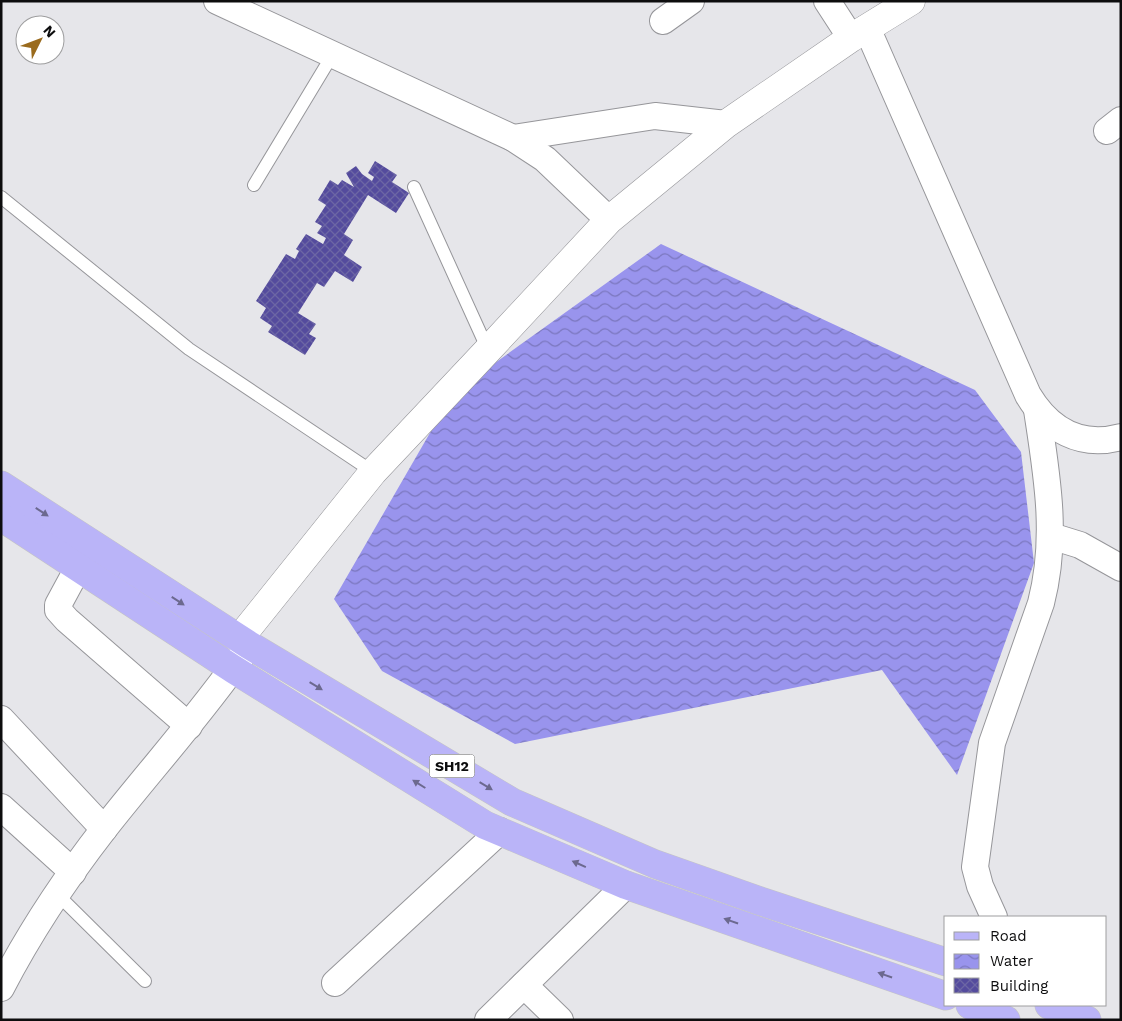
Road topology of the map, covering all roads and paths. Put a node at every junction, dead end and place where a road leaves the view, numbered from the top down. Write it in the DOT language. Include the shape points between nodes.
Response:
graph roads {
  1 [pos="217,1"];
  2 [pos="690,1"];
  3 [pos="826,1"];
  4 [pos="911,1"];
  5 [pos="663,21"];
  6 [pos="859,33"];
  7 [pos="333,54"];
  8 [pos="726,124"];
  9 [pos="513,138"];
  10 [pos="254,185"];
  11 [pos="414,187"];
  12 [pos="1,197"];
  13 [pos="609,220"];
  14 [pos="488,350"];
  15 [pos="1037,410"];
  16 [pos="1121,438"];
  17 [pos="373,472"];
  18 [pos="1,485"];
  19 [pos="1,517"];
  20 [pos="1051,536"];
  21 [pos="78,568"];
  22 [pos="1121,568"];
  23 [pos="244,642"];
  24 [pos="232,669"];
  25 [pos="1,719"];
  26 [pos="189,726"];
  27 [pos="1,807"];
  28 [pos="104,829"];
  29 [pos="500,831"];
  30 [pos="73,872"];
  31 [pos="626,885"];
  32 [pos="58,895"];
  33 [pos="994,916"];
  34 [pos="9,953"];
  35 [pos="944,961"];
  36 [pos="144,981"];
  37 [pos="335,983"];
  38 [pos="524,985"];
  39 [pos="1,988"];
  40 [pos="938,994"];
  41 [pos="1052,1006"];
  42 [pos="488,1020"];
  43 [pos="560,1020"];
  44 [pos="1087,1020"];
  1 -- 7 [label="street"];
  2 -- 5 [label="street"];
  3 -- 6 [label="street"];
  4 -- 6 [label="street"];
  6 -- 8 [label="street"];
  6 -- 15 [label="street"];
  7 -- 9 [label="street"];
  7 -- 10 [label="lane"];
  8 -- 9 [label="street" via="655,116"];
  8 -- 13 [label="street"];
  9 -- 13 [label="street" via="545,159"];
  11 -- 14 [label="lane"];
  12 -- 17 [label="lane" via="189,349"];
  13 -- 14 [label="street"];
  14 -- 17 [label="street"];
  15 -- 16 [label="street" via="1050,424 1078,438 1091,441"];
  15 -- 20 [label="street"];
  17 -- 23 [label="street"];
  18 -- 23 [label="main road, SH12, one-way"];
  19 -- 21 [label="main road, SH12"];
  20 -- 22 [label="street" via="1080,545"];
  20 -- 33 [label="street" via="1041,603 992,743 975,867"];
  21 -- 24 [label="main road, SH12"];
  21 -- 26 [label="street" via="58,604 58,610"];
  23 -- 24 [label="street"];
  23 -- 35 [label="main road, SH12, one-way" via="512,802 655,864"];
  24 -- 26 [label="street"];
  29 -- 24 [label="main road, SH12, one-way" via="485,825"];
  25 -- 28 [label="street"];
  26 -- 28 [label="street"];
  27 -- 30 [label="street"];
  28 -- 30 [label="street"];
  31 -- 29 [label="main road, SH12, one-way"];
  29 -- 37 [label="street"];
  30 -- 32 [label="street"];
  31 -- 38 [label="street"];
  40 -- 31 [label="main road, SH12, one-way"];
  32 -- 34 [label="street"];
  32 -- 36 [label="lane"];
  34 -- 39 [label="street"];
  38 -- 42 [label="street"];
  38 -- 43 [label="street"];
  41 -- 44 [label="main road"];
}
